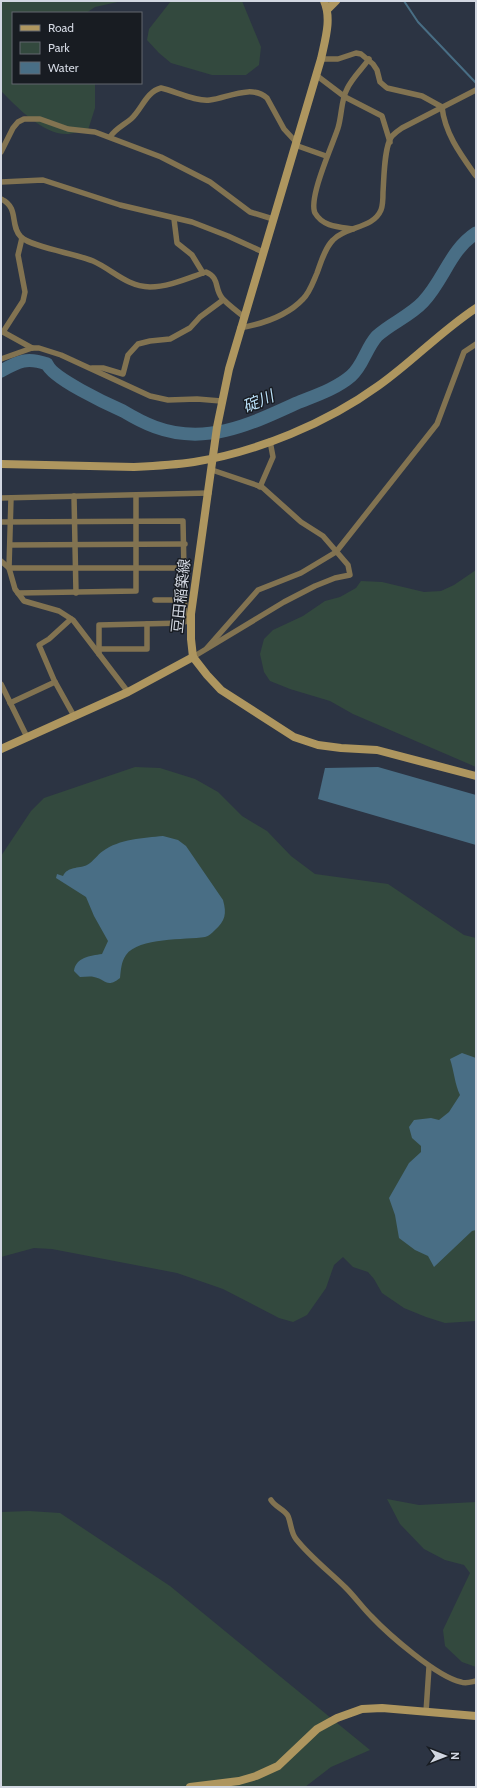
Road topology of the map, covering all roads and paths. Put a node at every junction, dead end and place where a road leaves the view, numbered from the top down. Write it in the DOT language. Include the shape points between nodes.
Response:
graph roads {
  1 [pos="324,1"];
  2 [pos="336,1"];
  3 [pos="328,9"];
  4 [pos="321,59"];
  5 [pos="369,59"];
  6 [pos="316,75"];
  7 [pos="476,90"];
  8 [pos="344,96"];
  9 [pos="442,107"];
  10 [pos="110,137"];
  11 [pos="390,142"];
  12 [pos="295,144"];
  13 [pos="1,152"];
  14 [pos="326,156"];
  15 [pos="476,176"];
  16 [pos="1,182"];
  17 [pos="1,199"];
  18 [pos="174,219"];
  19 [pos="273,219"];
  20 [pos="354,229"];
  21 [pos="22,238"];
  22 [pos="263,252"];
  23 [pos="203,273"];
  24 [pos="223,300"];
  25 [pos="476,308"];
  26 [pos="244,317"];
  27 [pos="240,328"];
  28 [pos="476,344"];
  29 [pos="32,348"];
  30 [pos="1,359"];
  31 [pos="89,368"];
  32 [pos="221,401"];
  33 [pos="270,442"];
  34 [pos="213,458"];
  35 [pos="1,464"];
  36 [pos="212,470"];
  37 [pos="260,486"];
  38 [pos="209,493"];
  39 [pos="136,495"];
  40 [pos="74,496"];
  41 [pos="1,498"];
  42 [pos="11,498"];
  43 [pos="136,520"];
  44 [pos="75,521"];
  45 [pos="1,522"];
  46 [pos="11,522"];
  47 [pos="136,544"];
  48 [pos="185,544"];
  49 [pos="10,545"];
  50 [pos="75,545"];
  51 [pos="336,552"];
  52 [pos="1,561"];
  53 [pos="9,568"];
  54 [pos="137,568"];
  55 [pos="185,568"];
  56 [pos="75,569"];
  57 [pos="18,593"];
  58 [pos="76,593"];
  59 [pos="155,600"];
  60 [pos="185,600"];
  61 [pos="71,619"];
  62 [pos="188,622"];
  63 [pos="147,624"];
  64 [pos="207,648"];
  65 [pos="99,652"];
  66 [pos="193,657"];
  67 [pos="56,682"];
  68 [pos="1,684"];
  69 [pos="128,692"];
  70 [pos="10,703"];
  71 [pos="74,716"];
  72 [pos="27,738"];
  73 [pos="2,747"];
  74 [pos="476,776"];
  75 [pos="271,1500"];
  76 [pos="429,1667"];
  77 [pos="476,1681"];
  78 [pos="426,1712"];
  79 [pos="476,1716"];
  80 [pos="190,1787"];
  1 -- 3 [label="street"];
  2 -- 3 [label="street"];
  3 -- 4 [label="street, 豆田稲築線" via="327,31"];
  4 -- 5 [label="street" via="338,59 356,53"];
  4 -- 6 [label="street, 豆田稲築線"];
  5 -- 8 [label="street" via="348,86"];
  5 -- 9 [label="street" via="377,70 382,86 422,96"];
  6 -- 8 [label="street"];
  6 -- 12 [label="street, 豆田稲築線"];
  7 -- 9 [label="street"];
  8 -- 11 [label="street" via="382,116"];
  8 -- 14 [label="street" via="340,120"];
  9 -- 11 [label="street" via="402,128 392,136"];
  9 -- 15 [label="street" via="443,121 449,134"];
  10 -- 12 [label="street" via="132,118 151,93 161,88 205,101 251,92 263,94"];
  10 -- 13 [label="street" via="95,132 68,129 40,119 24,119 13,128"];
  10 -- 19 [label="street" via="210,182 250,212"];
  11 -- 20 [label="street" via="382,208 378,216 369,223"];
  12 -- 14 [label="street"];
  12 -- 19 [label="street, 豆田稲築線"];
  14 -- 20 [label="street" via="314,209 326,223"];
  16 -- 18 [label="street" via="43,180"];
  17 -- 21 [label="street" via="9,204 13,211 15,227"];
  18 -- 22 [label="street" via="210,228"];
  18 -- 23 [label="street" via="177,243 192,255"];
  19 -- 22 [label="street, 豆田稲築線"];
  20 -- 27 [label="street" via="342,233 333,240 310,290 303,299 270,320"];
  21 -- 23 [label="street" via="94,261 120,278 149,287 166,286"];
  21 -- 29 [label="street" via="18,255 25,292 23,301 3,332"];
  22 -- 26 [label="street, 豆田稲築線"];
  23 -- 24 [label="street" via="212,275"];
  24 -- 26 [label="street"];
  24 -- 31 [label="street" via="190,328 170,339 138,344 128,355 123,374 103,368"];
  25 -- 33 [label="street" via="379,385 352,403"];
  26 -- 27 [label="street, 豆田稲築線"];
  27 -- 32 [label="street, 豆田稲築線"];
  28 -- 51 [label="street" via="464,352 437,424"];
  29 -- 30 [label="street"];
  29 -- 31 [label="street" via="61,355"];
  31 -- 32 [label="street" via="153,397 168,400"];
  32 -- 34 [label="street, 豆田稲築線"];
  33 -- 34 [label="street"];
  33 -- 37 [label="street" via="272,457"];
  34 -- 35 [label="street" via="134,468"];
  34 -- 36 [label="street, 豆田稲築線"];
  36 -- 37 [label="street"];
  36 -- 38 [label="street, 豆田稲築線"];
  37 -- 51 [label="street" via="300,522 323,536"];
  38 -- 39 [label="street"];
  38 -- 62 [label="street, 豆田稲築線"];
  39 -- 40 [label="street"];
  39 -- 43 [label="street"];
  40 -- 42 [label="street"];
  40 -- 44 [label="street"];
  41 -- 42 [label="street"];
  42 -- 46 [label="street"];
  43 -- 44 [label="street"];
  43 -- 47 [label="street"];
  43 -- 48 [label="street" via="183,521"];
  44 -- 46 [label="street"];
  44 -- 50 [label="street"];
  45 -- 46 [label="street"];
  46 -- 49 [label="street"];
  47 -- 48 [label="street"];
  47 -- 50 [label="street"];
  47 -- 54 [label="street"];
  48 -- 55 [label="street"];
  49 -- 50 [label="street"];
  49 -- 53 [label="street"];
  50 -- 56 [label="street"];
  51 -- 64 [label="street" via="301,573 258,590"];
  51 -- 64 [label="street" via="348,565 350,575 315,586"];
  52 -- 53 [label="street"];
  53 -- 56 [label="street"];
  53 -- 57 [label="street"];
  54 -- 55 [label="street"];
  54 -- 56 [label="street"];
  54 -- 58 [label="street" via="136,591"];
  55 -- 60 [label="street"];
  56 -- 58 [label="street"];
  57 -- 58 [label="street"];
  57 -- 61 [label="street" via="24,601 59,611"];
  59 -- 60 [label="street"];
  60 -- 62 [label="street"];
  61 -- 65 [label="street"];
  61 -- 67 [label="street" via="39,645"];
  62 -- 63 [label="street"];
  62 -- 66 [label="street, 豆田稲築線"];
  63 -- 65 [label="street" via="147,649"];
  63 -- 65 [label="street" via="99,625"];
  64 -- 66 [label="street"];
  65 -- 69 [label="street"];
  66 -- 69 [label="street"];
  66 -- 74 [label="street" via="221,690 294,737 333,747 377,750"];
  67 -- 70 [label="street"];
  67 -- 71 [label="street"];
  68 -- 70 [label="street"];
  69 -- 71 [label="street"];
  70 -- 72 [label="street"];
  71 -- 72 [label="street"];
  72 -- 73 [label="street"];
  75 -- 76 [label="street" via="288,1516 295,1538 326,1572 346,1588 390,1634"];
  76 -- 77 [label="street" via="456,1681"];
  76 -- 78 [label="street"];
  78 -- 79 [label="street"];
  78 -- 80 [label="street" via="362,1709 317,1729 278,1766 262,1774 239,1781"];
}
